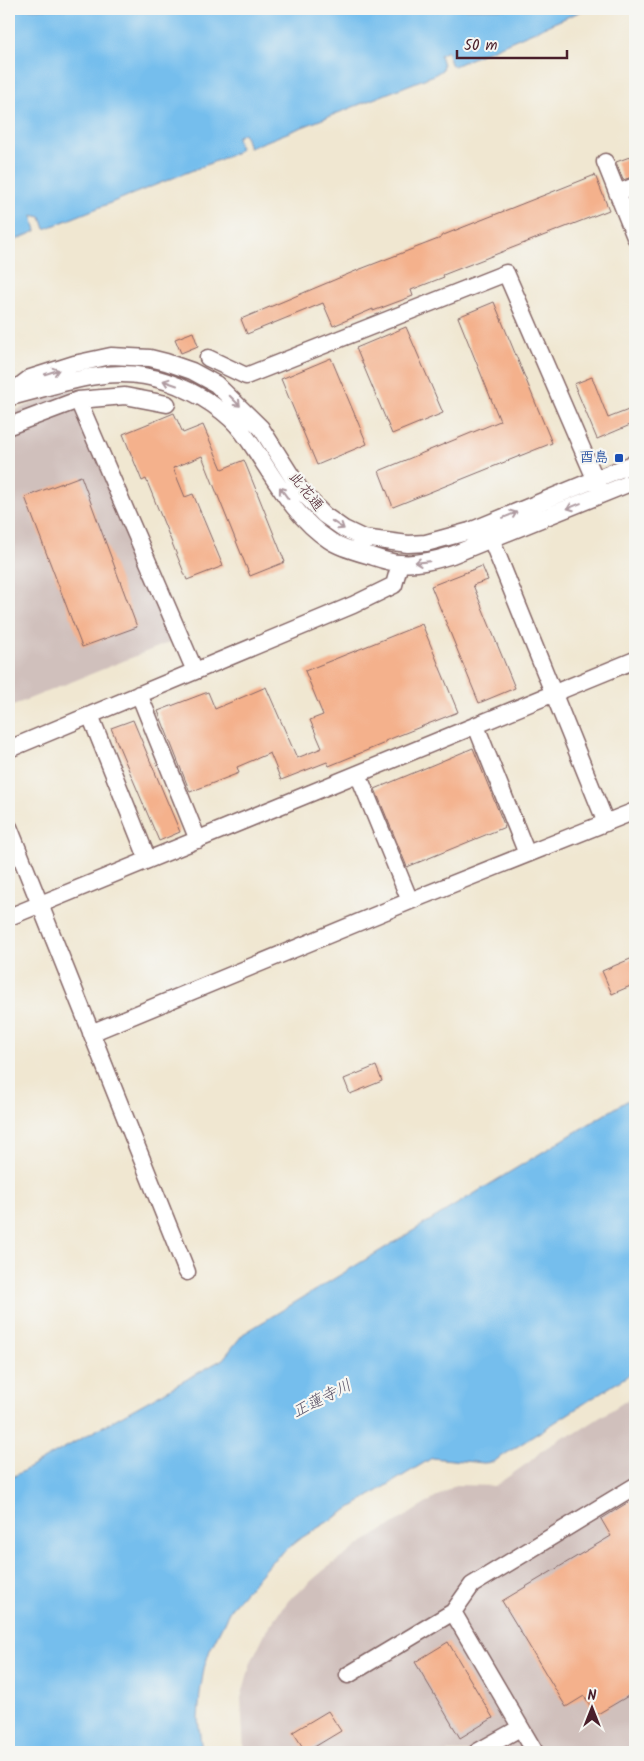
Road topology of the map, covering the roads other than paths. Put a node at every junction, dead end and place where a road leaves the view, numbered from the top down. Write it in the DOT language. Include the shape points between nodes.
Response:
graph roads {
  1 [pos="605,162"];
  2 [pos="635,186"];
  3 [pos="618,193"];
  4 [pos="635,237"];
  5 [pos="208,358"];
  6 [pos="9,394"];
  7 [pos="9,397"];
  8 [pos="78,400"];
  9 [pos="167,404"];
  10 [pos="9,426"];
  11 [pos="635,464"];
  12 [pos="635,481"];
  13 [pos="598,487"];
  14 [pos="489,532"];
  15 [pos="400,564"];
  16 [pos="635,660"];
  17 [pos="195,670"];
  18 [pos="139,694"];
  19 [pos="554,694"];
  20 [pos="90,714"];
  21 [pos="476,726"];
  22 [pos="9,749"];
  23 [pos="358,774"];
  24 [pos="635,811"];
  25 [pos="606,822"];
  26 [pos="9,827"];
  27 [pos="198,840"];
  28 [pos="527,854"];
  29 [pos="148,860"];
  30 [pos="410,901"];
  31 [pos="40,905"];
  32 [pos="9,917"];
  33 [pos="91,1033"];
  34 [pos="187,1272"];
  35 [pos="635,1486"];
  36 [pos="453,1612"];
  37 [pos="348,1675"];
  38 [pos="520,1728"];
  39 [pos="477,1752"];
  40 [pos="536,1752"];
  1 -- 3 [label="street"];
  2 -- 3 [label="street"];
  3 -- 4 [label="street"];
  5 -- 13 [label="street" via="246,376 506,273"];
  6 -- 14 [label="street, 此花通, one-way" via="30,378 96,359 130,356 166,362 216,384 261,428 301,491 324,515 344,529 363,538 408,544"];
  15 -- 7 [label="street, 此花通, one-way" via="353,551 329,540 305,521 247,435 195,393 179,386 145,376 124,374 70,381"];
  8 -- 9 [label="street" via="124,396"];
  8 -- 10 [label="street"];
  8 -- 17 [label="street"];
  11 -- 13 [label="street, 此花通"];
  12 -- 13 [label="street, 此花通"];
  13 -- 14 [label="street, 此花通, one-way"];
  14 -- 13 [label="street, 此花通, one-way" via="580,486"];
  14 -- 15 [label="street, 此花通, one-way" via="436,560"];
  14 -- 19 [label="street"];
  15 -- 17 [label="street" via="394,584"];
  16 -- 19 [label="street"];
  17 -- 18 [label="street"];
  18 -- 20 [label="street"];
  18 -- 27 [label="street"];
  19 -- 21 [label="street"];
  19 -- 25 [label="street"];
  20 -- 22 [label="street"];
  20 -- 29 [label="street"];
  21 -- 23 [label="street"];
  21 -- 28 [label="street"];
  23 -- 27 [label="street"];
  23 -- 30 [label="street"];
  24 -- 25 [label="street"];
  25 -- 28 [label="street"];
  26 -- 31 [label="street"];
  27 -- 29 [label="street"];
  28 -- 30 [label="street"];
  29 -- 31 [label="street"];
  30 -- 33 [label="street"];
  31 -- 32 [label="street"];
  31 -- 33 [label="street"];
  33 -- 34 [label="street"];
  35 -- 36 [label="street" via="472,1585"];
  36 -- 37 [label="street"];
  36 -- 38 [label="street"];
  38 -- 39 [label="street"];
  38 -- 40 [label="street"];
}
